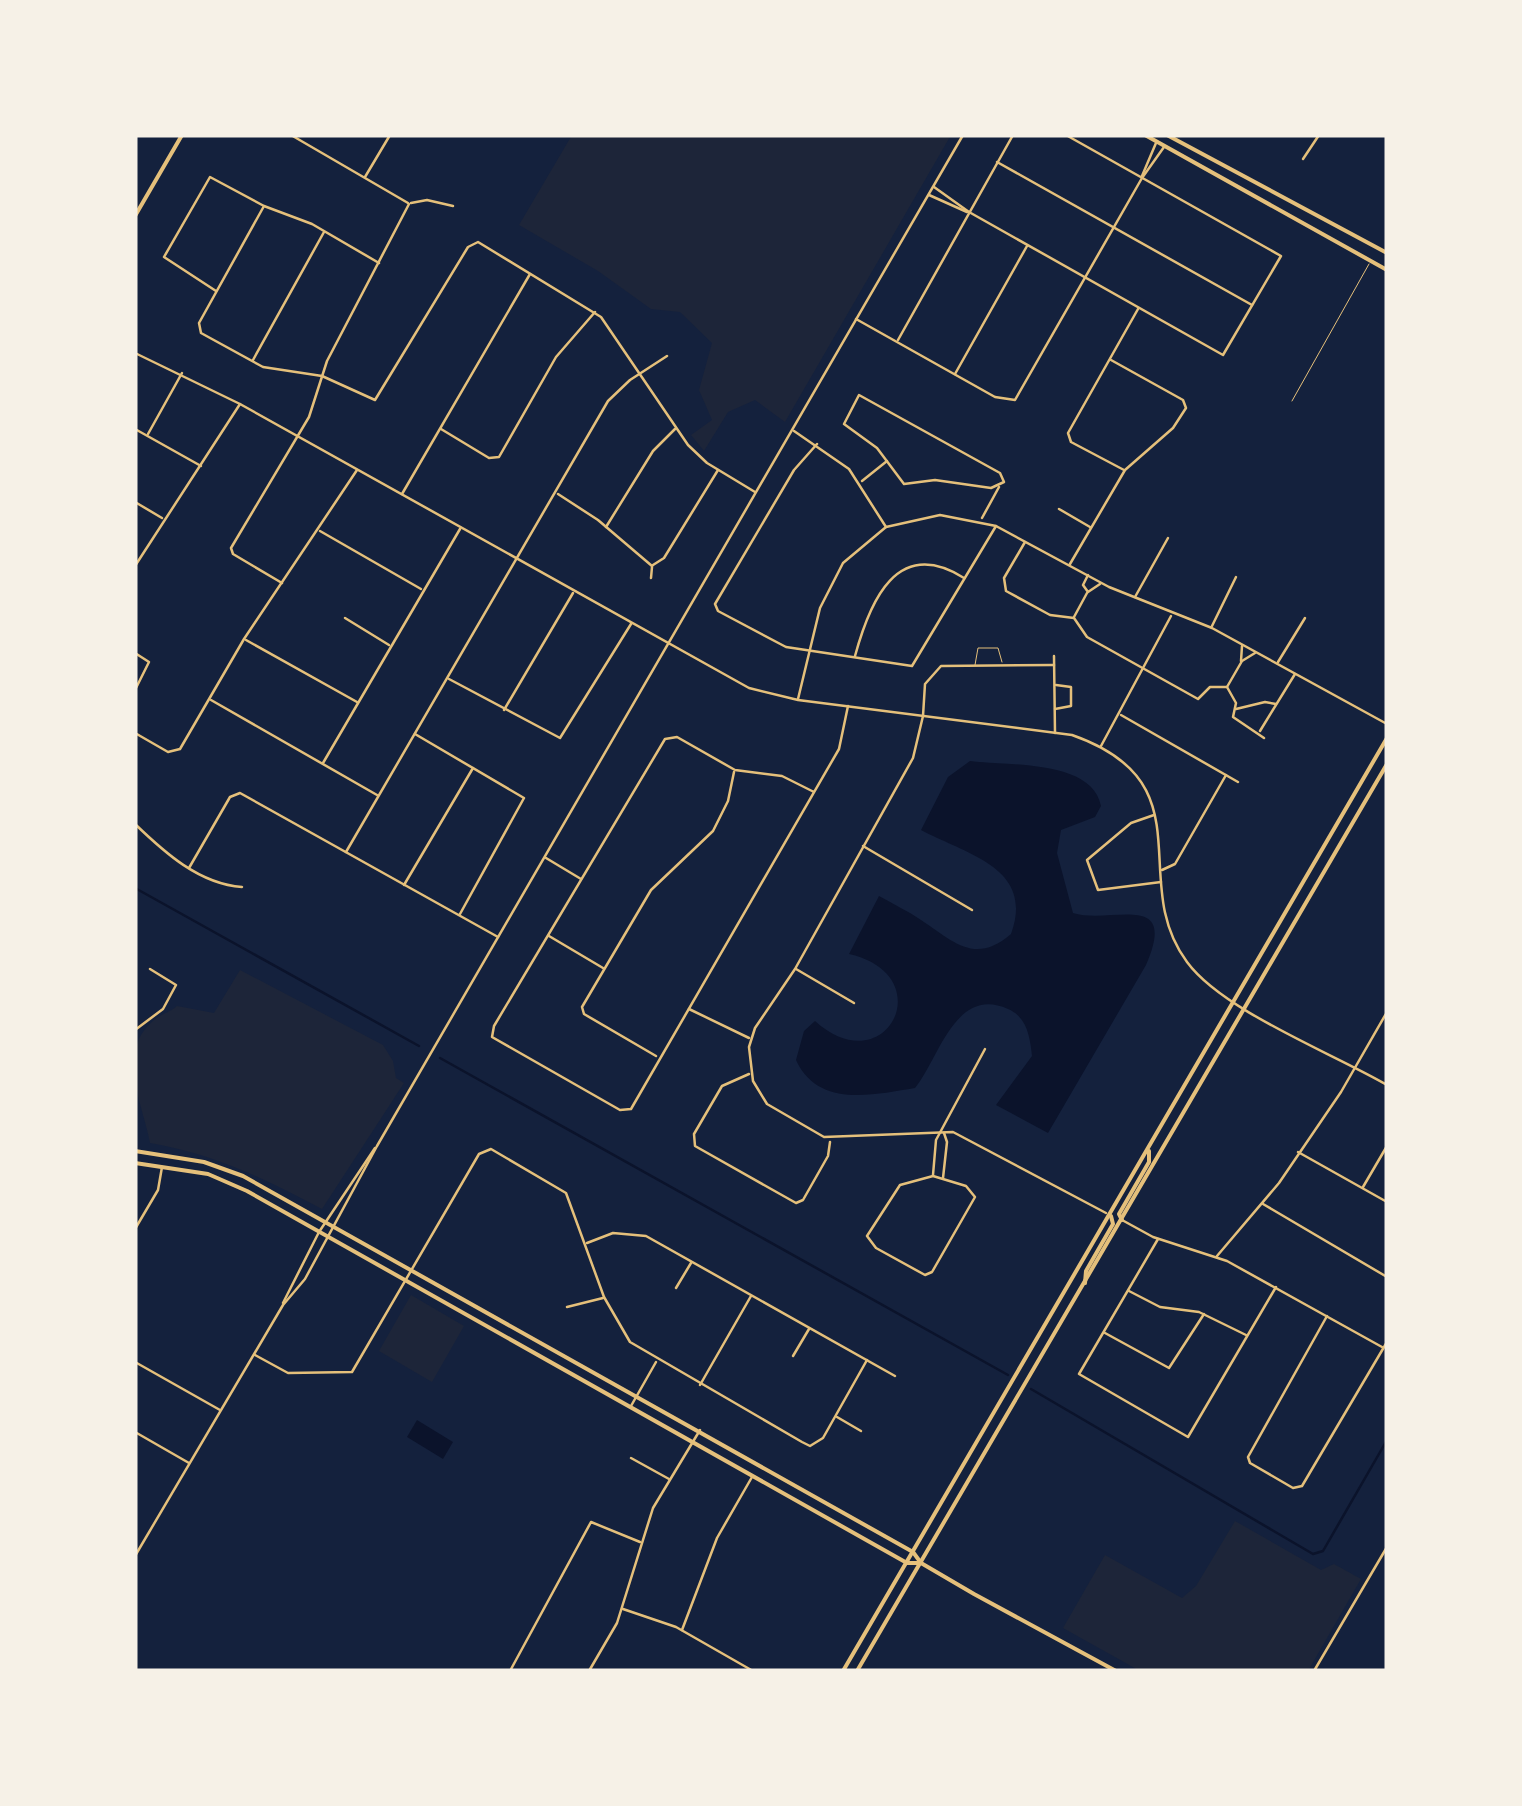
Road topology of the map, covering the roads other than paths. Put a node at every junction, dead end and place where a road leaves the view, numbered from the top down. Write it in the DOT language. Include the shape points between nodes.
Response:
graph roads {
  1 [pos="182,135"];
  2 [pos="290,135"];
  3 [pos="310,135"];
  4 [pos="390,135"];
  5 [pos="963,135"];
  6 [pos="1012,135"];
  7 [pos="1066,135"];
  8 [pos="1145,135"];
  9 [pos="1168,135"];
  10 [pos="1319,135"];
  11 [pos="1156,141"];
  12 [pos="305,143"];
  13 [pos="1165,146"];
  14 [pos="1303,158"];
  15 [pos="997,162"];
  16 [pos="365,176"];
  17 [pos="1142,178"];
  18 [pos="933,186"];
  19 [pos="928,194"];
  20 [pos="409,204"];
  21 [pos="264,206"];
  22 [pos="453,206"];
  23 [pos="969,212"];
  24 [pos="135,216"];
  25 [pos="1113,228"];
  26 [pos="325,231"];
  27 [pos="1028,245"];
  28 [pos="1387,254"];
  29 [pos="1370,262"];
  30 [pos="380,264"];
  31 [pos="1387,270"];
  32 [pos="531,273"];
  33 [pos="1084,277"];
  34 [pos="216,291"];
  35 [pos="1252,306"];
  36 [pos="1139,308"];
  37 [pos="595,312"];
  38 [pos="856,319"];
  39 [pos="898,341"];
  40 [pos="135,353"];
  41 [pos="666,356"];
  42 [pos="1110,360"];
  43 [pos="252,362"];
  44 [pos="182,373"];
  45 [pos="955,374"];
  46 [pos="638,375"];
  47 [pos="322,376"];
  48 [pos="1292,401"];
  49 [pos="240,404"];
  50 [pos="135,428"];
  51 [pos="676,428"];
  52 [pos="440,429"];
  53 [pos="792,430"];
  54 [pos="147,435"];
  55 [pos="298,437"];
  56 [pos="817,444"];
  57 [pos="888,460"];
  58 [pos="202,467"];
  59 [pos="357,470"];
  60 [pos="718,470"];
  61 [pos="1124,470"];
  62 [pos="861,482"];
  63 [pos="999,487"];
  64 [pos="756,492"];
  65 [pos="556,493"];
  66 [pos="402,494"];
  67 [pos="135,502"];
  68 [pos="1059,509"];
  69 [pos="164,519"];
  70 [pos="982,520"];
  71 [pos="996,526"];
  72 [pos="606,527"];
  73 [pos="886,527"];
  74 [pos="461,528"];
  75 [pos="1091,528"];
  76 [pos="320,531"];
  77 [pos="1168,538"];
  78 [pos="1025,540"];
  79 [pos="517,559"];
  80 [pos="1069,565"];
  81 [pos="135,566"];
  82 [pos="652,566"];
  83 [pos="1088,575"];
  84 [pos="650,578"];
  85 [pos="964,578"];
  86 [pos="1236,578"];
  87 [pos="282,583"];
  88 [pos="1101,583"];
  89 [pos="422,590"];
  90 [pos="574,592"];
  91 [pos="1088,592"];
  92 [pos="1134,598"];
  93 [pos="1172,612"];
  94 [pos="345,618"];
  95 [pos="1074,618"];
  96 [pos="1305,618"];
  97 [pos="630,624"];
  98 [pos="1212,628"];
  99 [pos="244,639"];
  100 [pos="669,644"];
  101 [pos="1242,644"];
  102 [pos="390,646"];
  103 [pos="808,651"];
  104 [pos="1256,652"];
  105 [pos="135,653"];
  106 [pos="1054,656"];
  107 [pos="855,658"];
  108 [pos="1242,662"];
  109 [pos="1278,664"];
  110 [pos="1002,665"];
  111 [pos="974,666"];
  112 [pos="1054,666"];
  113 [pos="1146,668"];
  114 [pos="1296,674"];
  115 [pos="448,678"];
  116 [pos="1054,685"];
  117 [pos="1226,687"];
  118 [pos="135,690"];
  119 [pos="208,698"];
  120 [pos="798,700"];
  121 [pos="358,703"];
  122 [pos="1277,704"];
  123 [pos="848,706"];
  124 [pos="1056,709"];
  125 [pos="1236,709"];
  126 [pos="504,710"];
  127 [pos="1119,714"];
  128 [pos="923,716"];
  129 [pos="1387,724"];
  130 [pos="1259,732"];
  131 [pos="135,733"];
  132 [pos="1055,733"];
  133 [pos="415,734"];
  134 [pos="1264,738"];
  135 [pos="1387,738"];
  136 [pos="1100,746"];
  137 [pos="323,762"];
  138 [pos="1387,764"];
  139 [pos="474,766"];
  140 [pos="735,770"];
  141 [pos="1226,774"];
  142 [pos="1238,782"];
  143 [pos="814,792"];
  144 [pos="379,796"];
  145 [pos="1155,814"];
  146 [pos="135,824"];
  147 [pos="862,846"];
  148 [pos="346,852"];
  149 [pos="545,857"];
  150 [pos="189,868"];
  151 [pos="1162,870"];
  152 [pos="581,879"];
  153 [pos="1161,882"];
  154 [pos="404,885"];
  155 [pos="242,887"];
  156 [pos="972,910"];
  157 [pos="459,916"];
  158 [pos="548,935"];
  159 [pos="498,938"];
  160 [pos="604,968"];
  161 [pos="795,969"];
  162 [pos="150,970"];
  163 [pos="1236,1001"];
  164 [pos="854,1003"];
  165 [pos="1246,1006"];
  166 [pos="687,1008"];
  167 [pos="1387,1012"];
  168 [pos="135,1030"];
  169 [pos="751,1038"];
  170 [pos="984,1050"];
  171 [pos="659,1057"];
  172 [pos="1356,1067"];
  173 [pos="750,1073"];
  174 [pos="1387,1085"];
  175 [pos="943,1131"];
  176 [pos="831,1139"];
  177 [pos="377,1146"];
  178 [pos="1387,1146"];
  179 [pos="135,1151"];
  180 [pos="1149,1151"];
  181 [pos="1298,1152"];
  182 [pos="135,1163"];
  183 [pos="162,1166"];
  184 [pos="933,1176"];
  185 [pos="944,1178"];
  186 [pos="1362,1188"];
  187 [pos="1387,1202"];
  188 [pos="1262,1203"];
  189 [pos="1111,1216"];
  190 [pos="1122,1220"];
  191 [pos="325,1222"];
  192 [pos="335,1228"];
  193 [pos="135,1229"];
  194 [pos="319,1232"];
  195 [pos="329,1237"];
  196 [pos="1158,1239"];
  197 [pos="586,1244"];
  198 [pos="1217,1256"];
  199 [pos="692,1262"];
  200 [pos="412,1270"];
  201 [pos="1387,1277"];
  202 [pos="406,1280"];
  203 [pos="1085,1283"];
  204 [pos="1276,1287"];
  205 [pos="676,1288"];
  206 [pos="1128,1290"];
  207 [pos="752,1295"];
  208 [pos="604,1298"];
  209 [pos="283,1305"];
  210 [pos="567,1307"];
  211 [pos="1204,1314"];
  212 [pos="1327,1316"];
  213 [pos="810,1327"];
  214 [pos="1104,1332"];
  215 [pos="1247,1335"];
  216 [pos="1387,1342"];
  217 [pos="1384,1348"];
  218 [pos="254,1355"];
  219 [pos="793,1356"];
  220 [pos="867,1360"];
  221 [pos="657,1361"];
  222 [pos="135,1362"];
  223 [pos="895,1376"];
  224 [pos="700,1385"];
  225 [pos="638,1395"];
  226 [pos="631,1406"];
  227 [pos="220,1410"];
  228 [pos="835,1416"];
  229 [pos="700,1430"];
  230 [pos="861,1431"];
  231 [pos="135,1432"];
  232 [pos="693,1442"];
  233 [pos="631,1458"];
  234 [pos="190,1464"];
  235 [pos="753,1476"];
  236 [pos="670,1480"];
  237 [pos="641,1543"];
  238 [pos="1387,1546"];
  239 [pos="913,1552"];
  240 [pos="135,1556"];
  241 [pos="907,1562"];
  242 [pos="920,1562"];
  243 [pos="622,1609"];
  244 [pos="682,1630"];
  245 [pos="1012,1670"];
  246 [pos="510,1671"];
  247 [pos="590,1671"];
  248 [pos="753,1671"];
  249 [pos="844,1671"];
  250 [pos="857,1671"];
  251 [pos="1024,1671"];
  252 [pos="1116,1671"];
  253 [pos="1314,1671"];
  1 -- 24 [label="main road"];
  2 -- 12 [label="street"];
  3 -- 12 [label="street"];
  4 -- 16 [label="street"];
  5 -- 18 [label="street"];
  6 -- 15 [label="street"];
  7 -- 17 [label="street"];
  8 -- 11 [label="main road"];
  9 -- 28 [label="main road"];
  10 -- 14 [label="street"];
  11 -- 13 [label="main road"];
  11 -- 17 [label="street"];
  12 -- 16 [label="street"];
  13 -- 17 [label="street"];
  13 -- 29 [label="main road"];
  15 -- 23 [label="street"];
  15 -- 25 [label="street"];
  16 -- 20 [label="street"];
  17 -- 25 [label="street"];
  17 -- 35 [label="street" via="1281,256"];
  18 -- 19 [label="street"];
  18 -- 23 [label="street"];
  19 -- 23 [label="street"];
  19 -- 38 [label="street"];
  20 -- 22 [label="street"];
  20 -- 30 [label="street"];
  21 -- 26 [label="street"];
  21 -- 34 [label="street"];
  21 -- 34 [label="street" via="210,177 164,257"];
  23 -- 27 [label="street"];
  23 -- 39 [label="street"];
  25 -- 33 [label="street"];
  25 -- 35 [label="street"];
  26 -- 30 [label="street"];
  26 -- 43 [label="street"];
  27 -- 33 [label="street"];
  27 -- 45 [label="street"];
  29 -- 31 [label="main road"];
  29 -- 48 [label="lane"];
  30 -- 47 [label="street"];
  32 -- 37 [label="street"];
  32 -- 47 [label="street" via="472,243 380,396 371,399"];
  32 -- 52 [label="street"];
  33 -- 36 [label="street"];
  33 -- 45 [label="street" via="1011,402"];
  34 -- 43 [label="street" via="199,329"];
  35 -- 36 [label="street" via="1223,355"];
  36 -- 42 [label="street"];
  37 -- 46 [label="street"];
  37 -- 52 [label="street" via="556,357 494,459"];
  38 -- 39 [label="street"];
  38 -- 53 [label="street"];
  39 -- 45 [label="street"];
  40 -- 44 [label="street"];
  41 -- 46 [label="street"];
  42 -- 61 [label="street" via="1068,438"];
  42 -- 61 [label="street" via="1186,404 1173,428"];
  43 -- 47 [label="street"];
  44 -- 49 [label="street"];
  44 -- 54 [label="street"];
  46 -- 51 [label="street"];
  46 -- 65 [label="street" via="608,401"];
  47 -- 55 [label="street"];
  49 -- 55 [label="street"];
  49 -- 58 [label="street"];
  50 -- 54 [label="street"];
  51 -- 60 [label="street"];
  51 -- 72 [label="street" via="658,444"];
  52 -- 66 [label="street"];
  53 -- 56 [label="street"];
  53 -- 64 [label="street"];
  54 -- 58 [label="street"];
  55 -- 59 [label="street"];
  55 -- 87 [label="street" via="230,548"];
  56 -- 62 [label="street"];
  56 -- 103 [label="street" via="794,470 715,604 779,645"];
  57 -- 62 [label="street"];
  57 -- 63 [label="street" via="904,484"];
  57 -- 63 [label="street" via="844,424 859,394 1002,475"];
  58 -- 69 [label="street"];
  59 -- 66 [label="street"];
  59 -- 76 [label="street"];
  60 -- 64 [label="street"];
  60 -- 82 [label="street" via="664,558"];
  61 -- 75 [label="street"];
  62 -- 73 [label="street"];
  63 -- 70 [label="street"];
  64 -- 100 [label="street"];
  65 -- 72 [label="street"];
  65 -- 79 [label="street"];
  66 -- 74 [label="street"];
  67 -- 69 [label="street"];
  68 -- 75 [label="street"];
  69 -- 81 [label="street"];
  70 -- 71 [label="street"];
  70 -- 73 [label="street" via="924,516"];
  71 -- 78 [label="street"];
  71 -- 85 [label="street"];
  72 -- 82 [label="street"];
  73 -- 103 [label="street" via="837,571"];
  74 -- 79 [label="street"];
  74 -- 89 [label="street"];
  75 -- 80 [label="street"];
  76 -- 87 [label="street"];
  76 -- 89 [label="street"];
  77 -- 92 [label="street"];
  78 -- 80 [label="street"];
  78 -- 95 [label="street" via="1003,587 1050,616"];
  79 -- 90 [label="street"];
  79 -- 115 [label="street"];
  80 -- 83 [label="street"];
  82 -- 84 [label="street"];
  83 -- 88 [label="street"];
  83 -- 91 [label="street"];
  85 -- 107 [label="street" via="912,666"];
  85 -- 107 [label="street" via="920,563 892,579 869,612"];
  86 -- 98 [label="street"];
  87 -- 99 [label="street"];
  88 -- 91 [label="street"];
  88 -- 92 [label="street"];
  89 -- 102 [label="street"];
  90 -- 97 [label="street"];
  90 -- 126 [label="street"];
  91 -- 95 [label="street"];
  92 -- 93 [label="street"];
  93 -- 98 [label="street"];
  93 -- 113 [label="street"];
  94 -- 102 [label="street"];
  95 -- 113 [label="street" via="1087,637"];
  96 -- 109 [label="street"];
  97 -- 100 [label="street"];
  97 -- 126 [label="street" via="570,728 556,738"];
  98 -- 101 [label="street"];
  99 -- 119 [label="street"];
  99 -- 121 [label="street"];
  100 -- 120 [label="street" via="750,688"];
  100 -- 149 [label="street"];
  101 -- 104 [label="street"];
  101 -- 108 [label="street"];
  102 -- 121 [label="street"];
  103 -- 107 [label="street"];
  103 -- 120 [label="street"];
  104 -- 108 [label="street"];
  104 -- 109 [label="street"];
  105 -- 118 [label="street" via="149,662"];
  106 -- 112 [label="street"];
  108 -- 117 [label="street"];
  109 -- 114 [label="street"];
  110 -- 111 [label="street"];
  110 -- 111 [label="lane" via="1002,651 978,648"];
  110 -- 112 [label="street"];
  111 -- 128 [label="street" via="935,668 923,691"];
  112 -- 116 [label="street"];
  113 -- 117 [label="street" via="1198,698 1210,687"];
  113 -- 127 [label="street"];
  114 -- 122 [label="street"];
  114 -- 129 [label="street"];
  115 -- 126 [label="street"];
  115 -- 133 [label="street"];
  116 -- 124 [label="street"];
  116 -- 124 [label="street" via="1071,687 1071,706"];
  117 -- 125 [label="street"];
  119 -- 131 [label="street" via="175,753"];
  119 -- 137 [label="street"];
  120 -- 123 [label="street"];
  121 -- 137 [label="street"];
  122 -- 125 [label="street"];
  122 -- 130 [label="street"];
  123 -- 128 [label="street"];
  123 -- 143 [label="street" via="844,736"];
  124 -- 132 [label="street"];
  125 -- 130 [label="street" via="1233,717"];
  127 -- 136 [label="street"];
  127 -- 141 [label="street"];
  128 -- 132 [label="street"];
  128 -- 147 [label="street" via="913,758"];
  130 -- 134 [label="street"];
  132 -- 136 [label="street"];
  133 -- 139 [label="street"];
  133 -- 144 [label="street"];
  135 -- 163 [label="main road"];
  136 -- 145 [label="street" via="1132,770"];
  137 -- 144 [label="street"];
  138 -- 165 [label="main road"];
  139 -- 154 [label="street"];
  139 -- 157 [label="street" via="522,795 522,809"];
  140 -- 143 [label="street" via="782,776"];
  140 -- 152 [label="street" via="674,736 660,748"];
  140 -- 160 [label="street" via="712,831 651,890"];
  141 -- 142 [label="street"];
  141 -- 151 [label="street" via="1176,864"];
  143 -- 166 [label="street"];
  144 -- 148 [label="street"];
  145 -- 151 [label="street"];
  145 -- 153 [label="street" via="1130,823 1086,860 1098,890"];
  146 -- 150 [label="street"];
  147 -- 156 [label="street"];
  147 -- 161 [label="street"];
  148 -- 150 [label="street" via="235,794"];
  148 -- 154 [label="street"];
  149 -- 152 [label="street"];
  149 -- 159 [label="street"];
  150 -- 155 [label="street"];
  151 -- 153 [label="street"];
  152 -- 158 [label="street"];
  153 -- 163 [label="street" via="1166,922 1181,954 1201,978"];
  154 -- 157 [label="street"];
  157 -- 159 [label="street"];
  158 -- 160 [label="street"];
  158 -- 171 [label="street" via="492,1035 620,1110 631,1109"];
  159 -- 177 [label="street"];
  160 -- 171 [label="street" via="584,1014"];
  161 -- 164 [label="street"];
  161 -- 169 [label="street"];
  162 -- 168 [label="street" via="176,985 162,1009"];
  163 -- 165 [label="street"];
  163 -- 180 [label="main road"];
  165 -- 172 [label="street"];
  165 -- 190 [label="main road"];
  166 -- 169 [label="street"];
  166 -- 171 [label="street"];
  167 -- 172 [label="street"];
  169 -- 173 [label="street"];
  170 -- 175 [label="street"];
  172 -- 174 [label="street"];
  172 -- 181 [label="street"];
  173 -- 176 [label="street" via="767,1104"];
  173 -- 176 [label="street" via="722,1086 694,1134 694,1146 796,1202 828,1156"];
  175 -- 176 [label="street"];
  175 -- 184 [label="street"];
  175 -- 185 [label="street"];
  175 -- 189 [label="street" via="966,1137"];
  177 -- 191 [label="street"];
  177 -- 192 [label="street"];
  178 -- 186 [label="street"];
  179 -- 191 [label="main road" via="229,1170"];
  180 -- 189 [label="main road"];
  180 -- 190 [label="main road"];
  181 -- 186 [label="street"];
  181 -- 188 [label="street"];
  182 -- 183 [label="main road"];
  183 -- 193 [label="street" via="158,1190"];
  183 -- 194 [label="main road" via="226,1181"];
  184 -- 185 [label="street"];
  184 -- 185 [label="street" via="894,1190 867,1236 924,1275 932,1272 975,1197"];
  186 -- 187 [label="street"];
  188 -- 198 [label="street"];
  188 -- 201 [label="street"];
  189 -- 203 [label="main road"];
  189 -- 239 [label="main road"];
  190 -- 196 [label="street"];
  190 -- 203 [label="main road"];
  191 -- 192 [label="main road"];
  191 -- 194 [label="street"];
  192 -- 195 [label="street"];
  192 -- 200 [label="main road"];
  194 -- 195 [label="main road"];
  194 -- 209 [label="street"];
  195 -- 202 [label="main road"];
  195 -- 209 [label="street"];
  196 -- 198 [label="street"];
  196 -- 206 [label="street"];
  197 -- 199 [label="street" via="635,1233"];
  197 -- 200 [label="street" via="560,1187 486,1149"];
  197 -- 208 [label="street"];
  198 -- 204 [label="street"];
  199 -- 205 [label="street"];
  199 -- 207 [label="street"];
  200 -- 202 [label="street"];
  200 -- 225 [label="main road"];
  202 -- 218 [label="street" via="352,1372 288,1374"];
  202 -- 226 [label="main road"];
  203 -- 242 [label="main road"];
  204 -- 212 [label="street"];
  204 -- 215 [label="street"];
  206 -- 211 [label="street" via="1160,1307"];
  206 -- 214 [label="street"];
  207 -- 213 [label="street"];
  207 -- 224 [label="street"];
  208 -- 210 [label="street"];
  208 -- 221 [label="street" via="623,1334"];
  209 -- 218 [label="street"];
  211 -- 214 [label="street" via="1170,1368"];
  211 -- 215 [label="street"];
  212 -- 217 [label="street"];
  212 -- 217 [label="street" via="1248,1462 1298,1489"];
  213 -- 219 [label="street"];
  213 -- 220 [label="street"];
  214 -- 215 [label="street" via="1079,1374 1188,1437"];
  216 -- 217 [label="street"];
  218 -- 227 [label="street"];
  220 -- 223 [label="street"];
  220 -- 228 [label="street"];
  221 -- 224 [label="street"];
  221 -- 225 [label="street"];
  222 -- 227 [label="street"];
  224 -- 228 [label="street" via="802,1442 816,1444"];
  225 -- 226 [label="street"];
  225 -- 229 [label="main road"];
  226 -- 232 [label="main road"];
  227 -- 234 [label="street"];
  228 -- 230 [label="street"];
  229 -- 232 [label="street"];
  229 -- 239 [label="main road"];
  231 -- 234 [label="street"];
  232 -- 235 [label="main road"];
  232 -- 236 [label="street"];
  233 -- 236 [label="street"];
  234 -- 240 [label="street"];
  235 -- 241 [label="main road"];
  235 -- 244 [label="street" via="717,1538"];
  236 -- 237 [label="street"];
  237 -- 243 [label="street"];
  237 -- 246 [label="street" via="591,1522"];
  238 -- 253 [label="street"];
  239 -- 241 [label="main road"];
  239 -- 242 [label="main road"];
  241 -- 242 [label="main road"];
  241 -- 249 [label="main road"];
  242 -- 250 [label="main road"];
  242 -- 252 [label="main road"];
  243 -- 244 [label="street"];
  243 -- 247 [label="street"];
  244 -- 248 [label="street"];
  245 -- 251 [label="street"];
}
